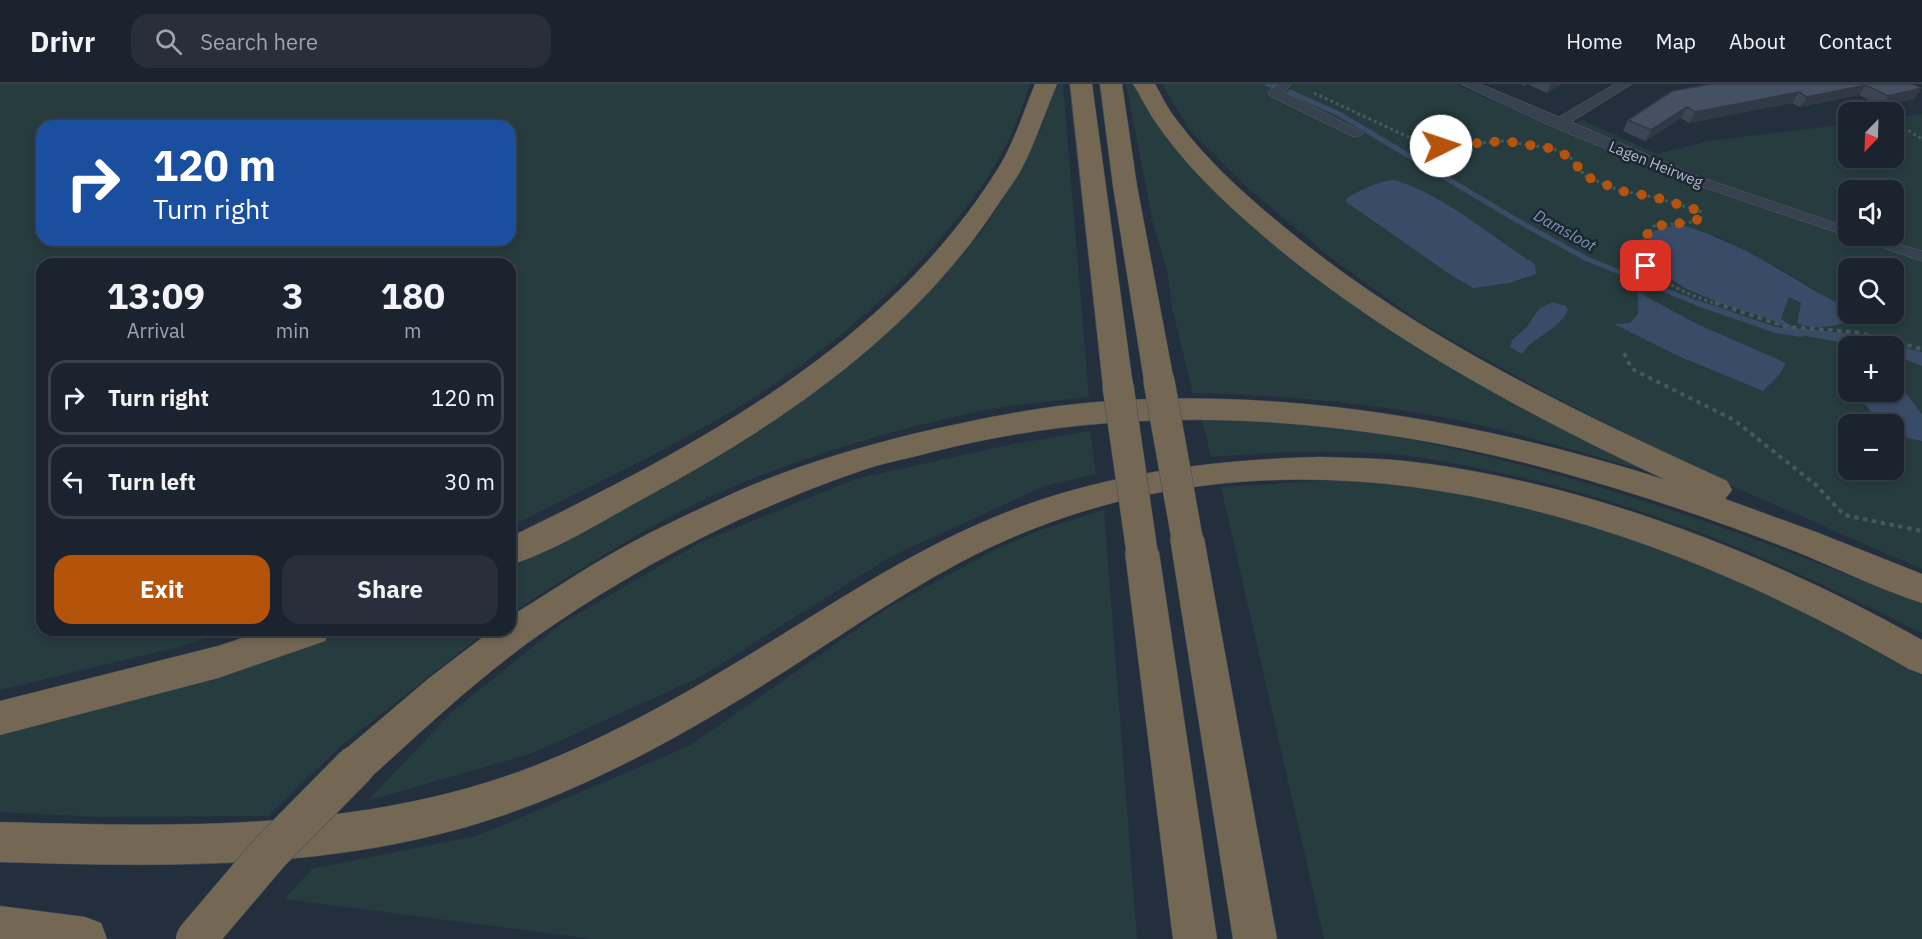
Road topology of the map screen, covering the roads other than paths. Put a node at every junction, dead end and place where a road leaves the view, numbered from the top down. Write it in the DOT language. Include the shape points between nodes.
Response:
graph roads {
  1 [pos="1046,84"];
  2 [pos="1081,84"];
  3 [pos="1111,84"];
  4 [pos="1144,84"];
  5 [pos="1468,84"];
  6 [pos="1625,84"];
  7 [pos="1282,87"];
  8 [pos="1558,124"];
  9 [pos="1357,133"];
  10 [pos="1838,229"];
  11 [pos="1890,246"];
  12 [pos="1922,256"];
  13 [pos="516,549"];
  14 [pos="1922,587"];
  15 [pos="516,634"];
  16 [pos="294,636"];
  17 [pos="513,636"];
  18 [pos="1922,658"];
  19 [pos="0,718"];
  20 [pos="0,842"];
  21 [pos="0,928"];
  22 [pos="85,939"];
  23 [pos="196,939"];
  24 [pos="1195,939"];
  25 [pos="1255,939"];
  1 -- 13 [label="highway" via="1017,158 985,211 922,285 892,313 798,388 730,433 588,515"];
  2 -- 24 [label="highway, bridge" via="1118,386"];
  3 -- 25 [label="highway, bridge" via="1125,186"];
  4 -- 14 [label="highway" via="1166,121 1201,165 1307,260 1398,323 1590,431"];
  5 -- 8 [label="street, Lagen Heirweg"];
  6 -- 8 [label="street"];
  7 -- 9 [label="street" via="1275,93"];
  8 -- 10 [label="street, Lagen Heirweg" via="1692,179"];
  11 -- 12 [label="street"];
  14 -- 15 [label="highway, bridge" via="1706,506 1547,458 1461,437 1298,412 1225,408 1074,413 923,440 852,460 782,486 695,524 606,573"];
  16 -- 19 [label="highway" via="218,662"];
  17 -- 23 [label="highway, bridge" via="446,687 355,766 270,852"];
  18 -- 20 [label="highway" via="1803,595 1701,551 1546,500 1466,482 1378,470 1237,472 1154,482 1102,494 999,529 902,580 618,749 494,800 390,825 260,841 131,846"];
  21 -- 22 [label="highway"];
}
